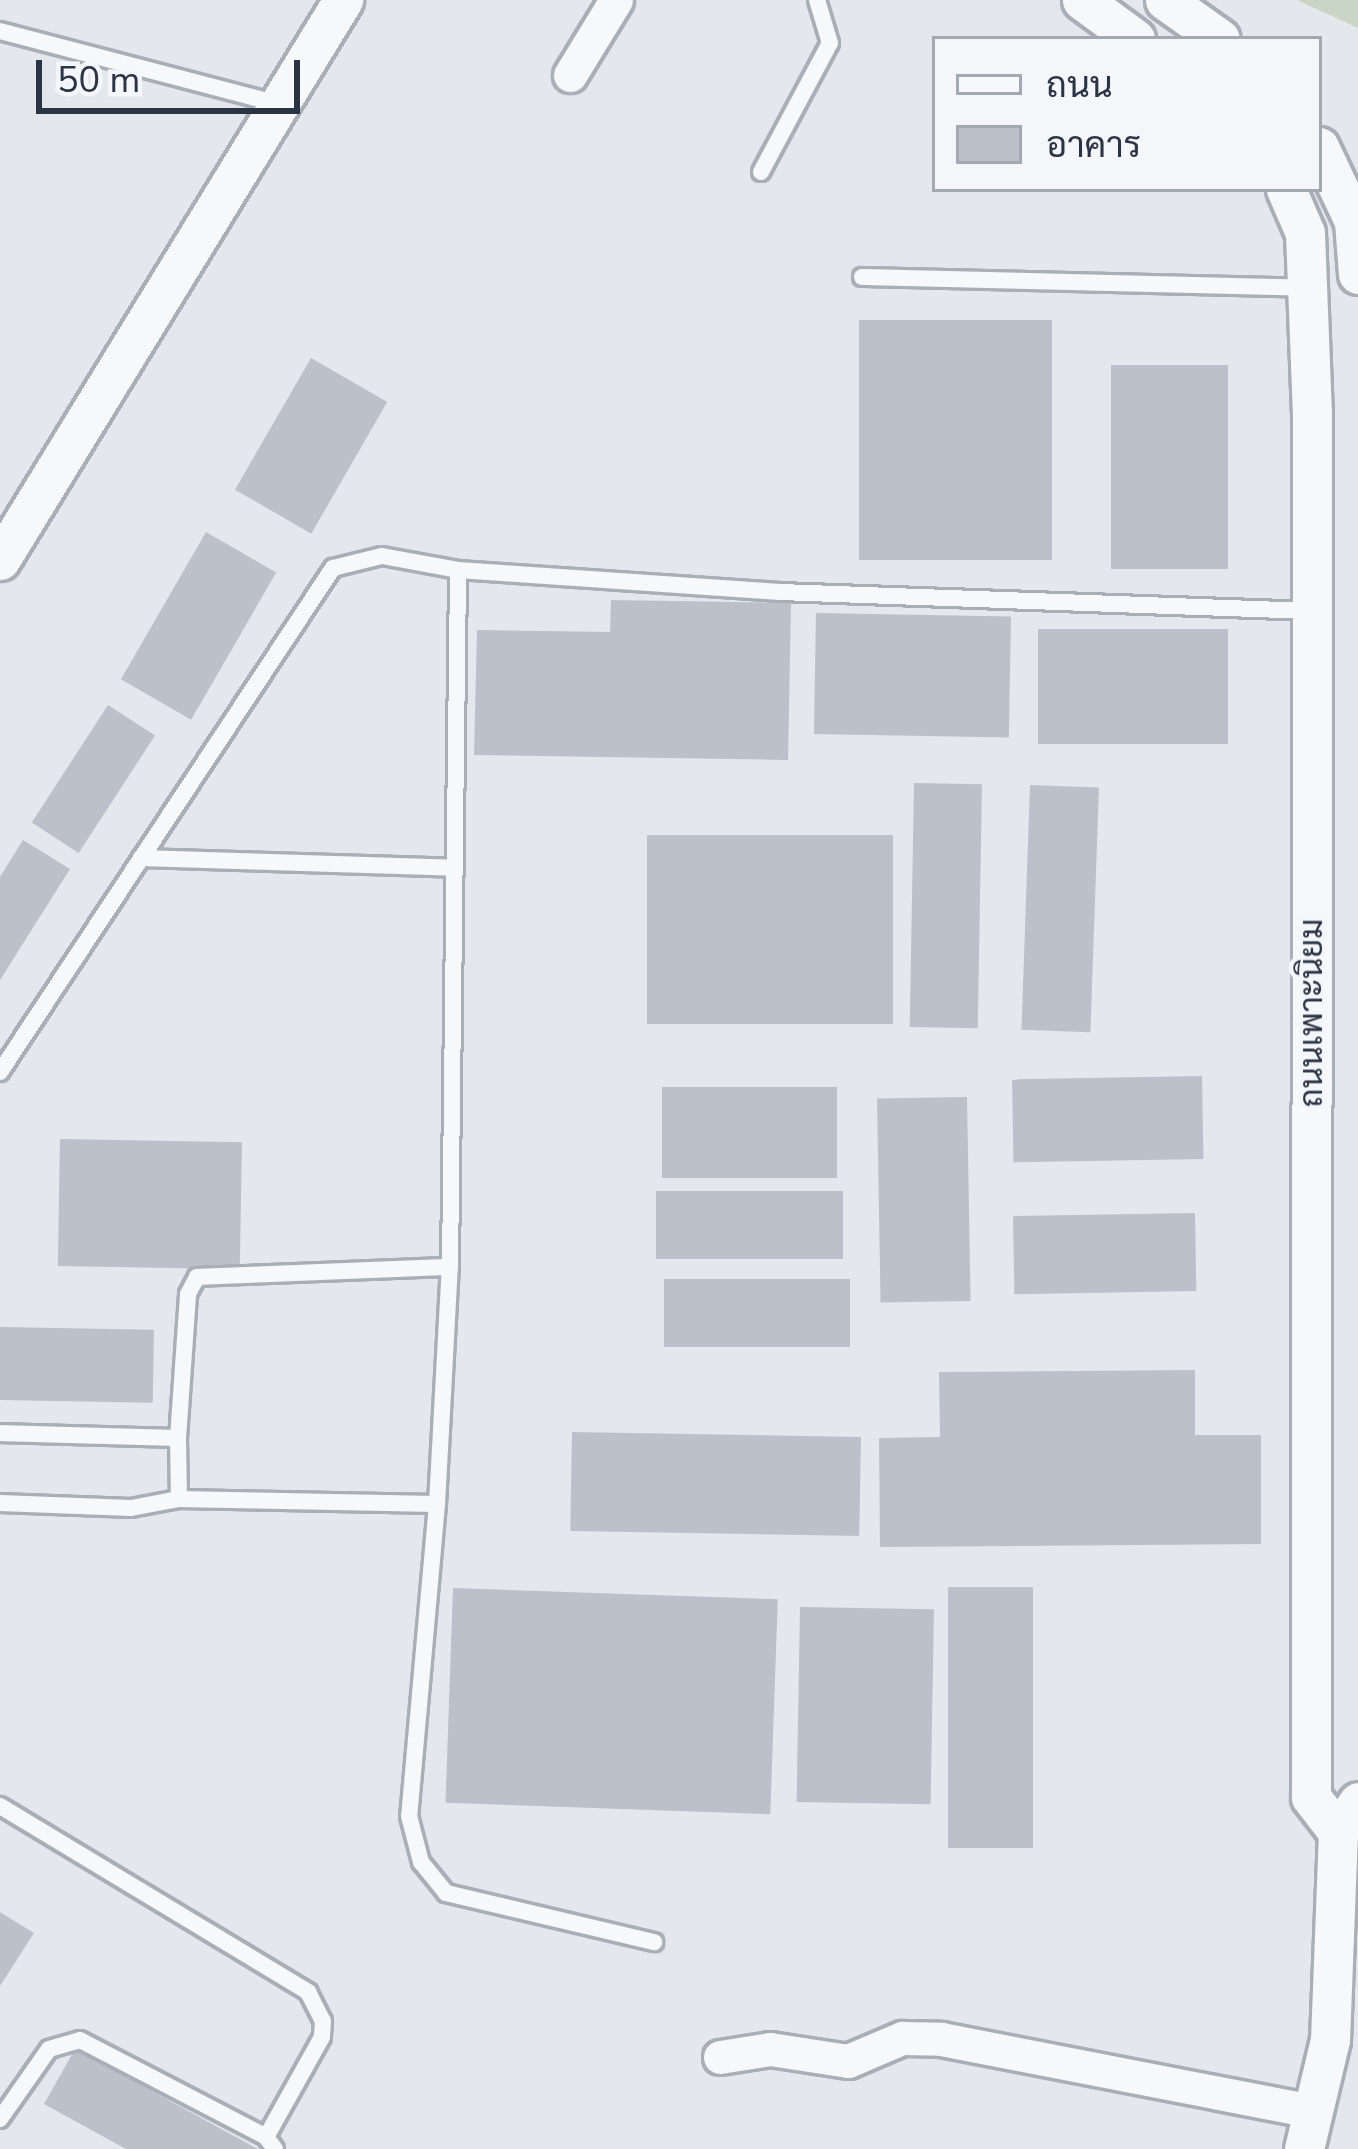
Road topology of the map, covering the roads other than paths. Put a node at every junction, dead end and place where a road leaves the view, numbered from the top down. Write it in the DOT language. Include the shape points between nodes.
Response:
graph roads {
  1 [pos="343,0"];
  2 [pos="616,0"];
  3 [pos="817,0"];
  4 [pos="1082,0"];
  5 [pos="1165,0"];
  6 [pos="0,31"];
  7 [pos="1131,36"];
  8 [pos="1216,36"];
  9 [pos="570,75"];
  10 [pos="279,104"];
  11 [pos="1322,153"];
  12 [pos="761,172"];
  13 [pos="1287,192"];
  14 [pos="1358,274"];
  15 [pos="862,277"];
  16 [pos="1309,288"];
  17 [pos="0,560"];
  18 [pos="458,570"];
  19 [pos="1312,611"];
  20 [pos="141,858"];
  21 [pos="455,868"];
  22 [pos="0,1072"];
  23 [pos="450,1268"];
  24 [pos="0,1433"];
  25 [pos="178,1438"];
  26 [pos="179,1499"];
  27 [pos="0,1503"];
  28 [pos="437,1504"];
  29 [pos="0,1806"];
  30 [pos="1348,1817"];
  31 [pos="654,1942"];
  32 [pos="720,2057"];
  33 [pos="0,2119"];
  34 [pos="1308,2130"];
  35 [pos="271,2143"];
  1 -- 10 [label="street"];
  2 -- 9 [label="street"];
  3 -- 12 [label="lane" via="830,44"];
  4 -- 7 [label="street"];
  5 -- 8 [label="street"];
  6 -- 10 [label="lane"];
  10 -- 17 [label="street"];
  11 -- 14 [label="street" via="1354,221"];
  13 -- 16 [label="street, ถนนเพาะนิยม" via="1305,233"];
  15 -- 16 [label="lane"];
  16 -- 19 [label="street, ถนนเพาะนิยม"];
  18 -- 19 [label="lane" via="780,592"];
  18 -- 20 [label="lane" via="382,556 334,568"];
  18 -- 21 [label="lane"];
  19 -- 30 [label="street, ถนนเพาะนิยม" via="1311,1797"];
  20 -- 21 [label="lane"];
  20 -- 22 [label="lane"];
  21 -- 23 [label="lane"];
  23 -- 25 [label="lane" via="197,1277 188,1294"];
  23 -- 28 [label="lane"];
  24 -- 25 [label="lane"];
  25 -- 26 [label="lane"];
  26 -- 27 [label="lane" via="131,1508"];
  26 -- 28 [label="lane"];
  28 -- 31 [label="lane" via="410,1816 421,1862 446,1893"];
  29 -- 35 [label="lane" via="308,1992 322,2037"];
  30 -- 34 [label="street, ถนนเพาะนิยม" via="1330,2041"];
  32 -- 34 [label="street" via="770,2049 848,2061 902,2038 941,2039"];
  33 -- 35 [label="lane" via="42,2055 71,2040 88,2042"];
}
